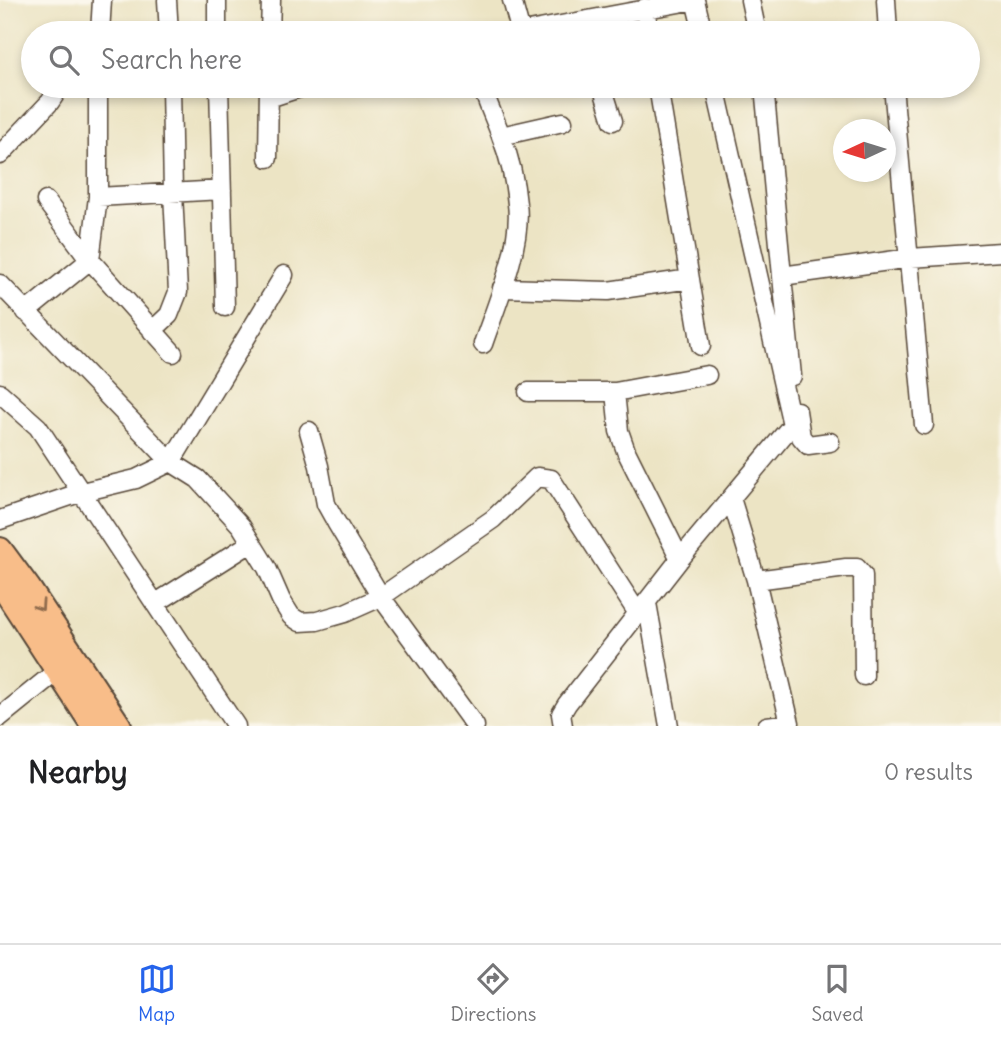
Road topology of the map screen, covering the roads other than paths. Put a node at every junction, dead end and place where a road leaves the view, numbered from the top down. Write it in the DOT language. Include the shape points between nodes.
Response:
graph roads {
  1 [pos="102,0"];
  2 [pos="167,0"];
  3 [pos="216,0"];
  4 [pos="271,0"];
  5 [pos="512,0"];
  6 [pos="750,0"];
  7 [pos="886,0"];
  8 [pos="645,8"];
  9 [pos="101,21"];
  10 [pos="168,21"];
  11 [pos="217,21"];
  12 [pos="270,21"];
  13 [pos="516,21"];
  14 [pos="604,21"];
  15 [pos="647,21"];
  16 [pos="700,21"];
  17 [pos="754,21"];
  18 [pos="887,21"];
  19 [pos="53,98"];
  20 [pos="98,98"];
  21 [pos="172,98"];
  22 [pos="219,98"];
  23 [pos="269,98"];
  24 [pos="485,98"];
  25 [pos="606,98"];
  26 [pos="659,98"];
  27 [pos="718,98"];
  28 [pos="765,98"];
  29 [pos="894,98"];
  30 [pos="613,121"];
  31 [pos="563,122"];
  32 [pos="501,136"];
  33 [pos="0,155"];
  34 [pos="268,158"];
  35 [pos="222,190"];
  36 [pos="173,193"];
  37 [pos="98,197"];
  38 [pos="46,201"];
  39 [pos="1001,252"];
  40 [pos="909,258"];
  41 [pos="90,260"];
  42 [pos="284,275"];
  43 [pos="782,276"];
  44 [pos="690,279"];
  45 [pos="0,284"];
  46 [pos="502,288"];
  47 [pos="225,307"];
  48 [pos="26,312"];
  49 [pos="152,331"];
  50 [pos="483,344"];
  51 [pos="701,346"];
  52 [pos="173,353"];
  53 [pos="707,375"];
  54 [pos="528,392"];
  55 [pos="615,392"];
  56 [pos="0,393"];
  57 [pos="924,425"];
  58 [pos="309,431"];
  59 [pos="830,442"];
  60 [pos="171,462"];
  61 [pos="82,492"];
  62 [pos="731,498"];
  63 [pos="0,520"];
  64 [pos="251,543"];
  65 [pos="0,550"];
  66 [pos="680,559"];
  67 [pos="756,580"];
  68 [pos="4,597"];
  69 [pos="382,597"];
  70 [pos="156,603"];
  71 [pos="642,608"];
  72 [pos="57,671"];
  73 [pos="864,676"];
  74 [pos="0,717"];
  75 [pos="791,724"];
  76 [pos="94,726"];
  77 [pos="119,726"];
  78 [pos="236,726"];
  79 [pos="475,726"];
  80 [pos="563,726"];
  81 [pos="668,726"];
  82 [pos="767,726"];
  1 -- 9 [label="street"];
  2 -- 10 [label="street"];
  3 -- 11 [label="street"];
  4 -- 12 [label="street"];
  5 -- 13 [label="street"];
  6 -- 17 [label="street"];
  7 -- 18 [label="street"];
  8 -- 14 [label="street"];
  8 -- 15 [label="street"];
  8 -- 16 [label="street" via="695,0"];
  19 -- 33 [label="street"];
  20 -- 37 [label="street"];
  21 -- 36 [label="street"];
  22 -- 35 [label="street"];
  23 -- 34 [label="street"];
  24 -- 32 [label="street"];
  25 -- 30 [label="street"];
  26 -- 44 [label="street"];
  27 -- 62 [label="street" via="792,425"];
  28 -- 43 [label="street"];
  29 -- 40 [label="street"];
  31 -- 32 [label="street"];
  32 -- 46 [label="street" via="518,205"];
  35 -- 36 [label="street"];
  35 -- 47 [label="street"];
  36 -- 37 [label="street"];
  36 -- 49 [label="street" via="178,292 169,315"];
  37 -- 41 [label="street"];
  38 -- 41 [label="street"];
  39 -- 40 [label="street"];
  40 -- 43 [label="street"];
  40 -- 57 [label="street"];
  41 -- 48 [label="street"];
  41 -- 49 [label="street"];
  42 -- 60 [label="street"];
  43 -- 59 [label="street" via="801,437 808,445"];
  44 -- 46 [label="street" via="608,291"];
  44 -- 51 [label="street"];
  45 -- 48 [label="street"];
  46 -- 50 [label="street"];
  48 -- 60 [label="street"];
  49 -- 52 [label="street"];
  53 -- 55 [label="street"];
  54 -- 55 [label="street"];
  55 -- 66 [label="street" via="626,452"];
  56 -- 61 [label="street" via="38,427"];
  58 -- 69 [label="street" via="326,504"];
  60 -- 61 [label="street" via="136,479"];
  60 -- 64 [label="street" via="198,479"];
  61 -- 63 [label="street"];
  61 -- 70 [label="street"];
  62 -- 66 [label="street"];
  62 -- 67 [label="street"];
  64 -- 69 [label="street" via="291,617 300,622 317,621"];
  64 -- 70 [label="street"];
  65 -- 77 [label="highway, one-way"];
  66 -- 71 [label="street"];
  67 -- 73 [label="street" via="857,568 863,575"];
  67 -- 75 [label="street"];
  68 -- 72 [label="highway"];
  69 -- 71 [label="street" via="493,519 542,476 551,480"];
  69 -- 79 [label="street"];
  70 -- 78 [label="street"];
  71 -- 80 [label="street" via="567,704 561,714"];
  71 -- 81 [label="street"];
  72 -- 74 [label="street"];
  72 -- 76 [label="highway"];
  75 -- 82 [label="street"];
}
